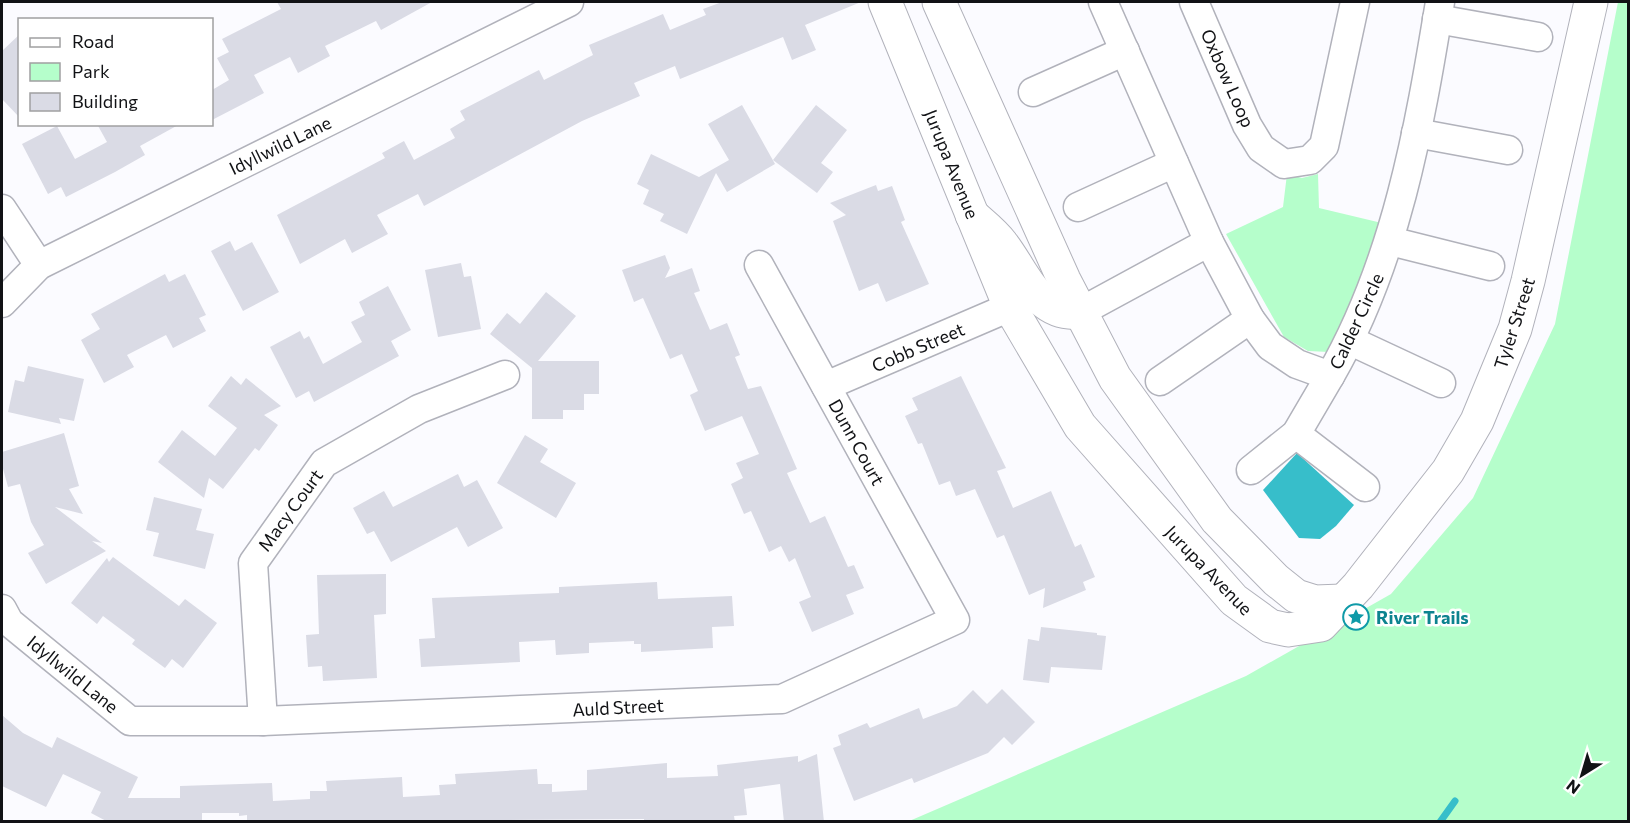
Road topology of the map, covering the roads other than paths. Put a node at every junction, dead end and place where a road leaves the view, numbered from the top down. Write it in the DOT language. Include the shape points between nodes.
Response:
graph roads {
  1 [pos="569,2"];
  2 [pos="885,2"];
  3 [pos="939,2"];
  4 [pos="1103,2"];
  5 [pos="1194,2"];
  6 [pos="1355,2"];
  7 [pos="1591,2"];
  8 [pos="1439,10"];
  9 [pos="1538,37"];
  10 [pos="1125,51"];
  11 [pos="1033,92"];
  12 [pos="1416,133"];
  13 [pos="1508,150"];
  14 [pos="1174,163"];
  15 [pos="1078,207"];
  16 [pos="2,209"];
  17 [pos="972,215"];
  18 [pos="1390,241"];
  19 [pos="1209,242"];
  20 [pos="759,264"];
  21 [pos="39,265"];
  22 [pos="1490,266"];
  23 [pos="2,303"];
  24 [pos="1010,308"];
  25 [pos="1080,312"];
  26 [pos="1250,319"];
  27 [pos="1351,341"];
  28 [pos="505,375"];
  29 [pos="1330,376"];
  30 [pos="1160,381"];
  31 [pos="1441,383"];
  32 [pos="826,386"];
  33 [pos="1296,434"];
  34 [pos="1251,470"];
  35 [pos="1365,487"];
  36 [pos="1342,601"];
  37 [pos="2,609"];
  38 [pos="956,620"];
  39 [pos="263,721"];
  1 -- 21 [label="street, Idyllwild Lane"];
  2 -- 17 [label="main road, Jurupa Avenue"];
  3 -- 25 [label="main road"];
  4 -- 10 [label="street, Calder Circle"];
  5 -- 6 [label="street, Oxbow Loop" via="1247,125 1261,148 1284,164 1310,160 1324,146"];
  7 -- 36 [label="main road, Tyler Street" via="1528,281 1495,381 1448,471 1378,563"];
  8 -- 9 [label="street"];
  8 -- 12 [label="street, Calder Circle"];
  10 -- 11 [label="street"];
  10 -- 14 [label="street, Calder Circle"];
  12 -- 13 [label="street"];
  12 -- 18 [label="street, Calder Circle"];
  14 -- 15 [label="street"];
  14 -- 19 [label="street, Calder Circle"];
  16 -- 21 [label="street"];
  17 -- 24 [label="main road, Jurupa Avenue"];
  17 -- 25 [label="main road" via="1002,243 1044,301 1065,314"];
  18 -- 22 [label="street"];
  18 -- 27 [label="street, Calder Circle"];
  19 -- 25 [label="street"];
  19 -- 26 [label="street, Calder Circle"];
  20 -- 32 [label="street, Dunn Court"];
  21 -- 23 [label="street, Idyllwild Lane"];
  24 -- 32 [label="street, Cobb Street"];
  24 -- 36 [label="main road, Jurupa Avenue" via="1080,426 1234,600 1270,626 1288,630 1321,625"];
  25 -- 36 [label="main road" via="1115,378 1217,520 1275,580 1296,596 1315,602"];
  26 -- 29 [label="street, Calder Circle" via="1270,346 1297,364"];
  26 -- 30 [label="street"];
  27 -- 29 [label="street, Calder Circle"];
  27 -- 31 [label="street"];
  28 -- 39 [label="street, Macy Court" via="419,409 324,463 252,563"];
  29 -- 33 [label="street"];
  32 -- 38 [label="street, Dunn Court"];
  33 -- 34 [label="street"];
  33 -- 35 [label="street"];
  37 -- 39 [label="street, Idyllwild Lane" via="9,622 130,721"];
  38 -- 39 [label="street, Auld Street" via="782,699"];
}
